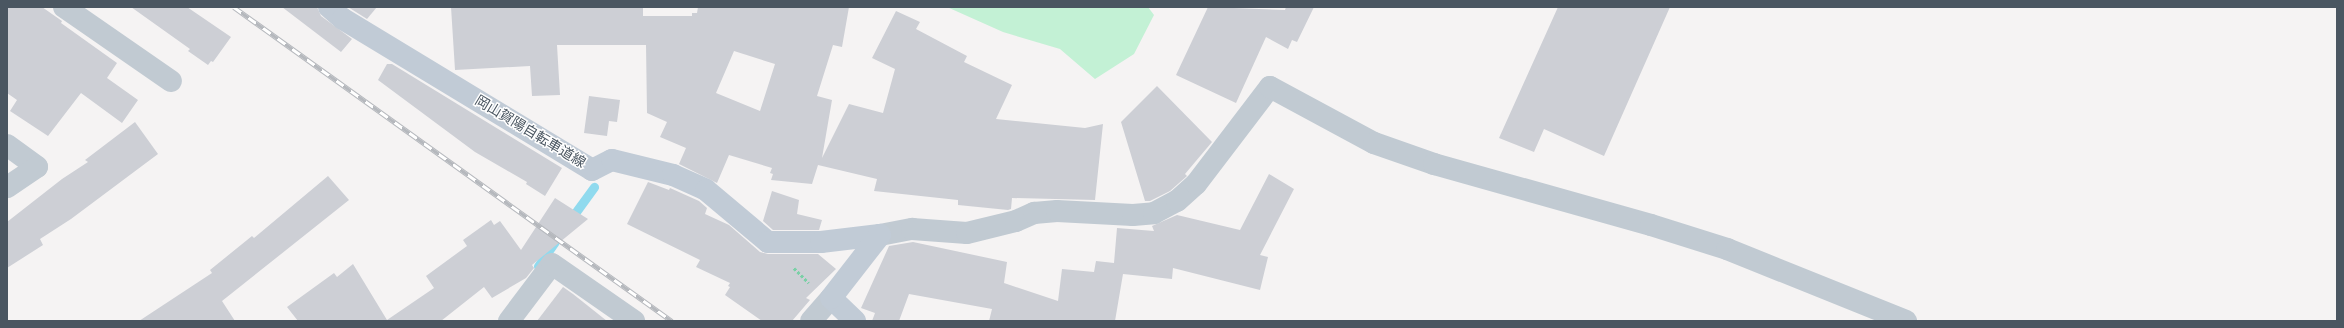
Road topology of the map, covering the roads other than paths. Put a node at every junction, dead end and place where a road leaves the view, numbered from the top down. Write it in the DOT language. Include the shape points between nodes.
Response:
graph roads {
  1 [pos="64,7"];
  2 [pos="329,7"];
  3 [pos="171,81"];
  4 [pos="7,145"];
  5 [pos="7,187"];
  6 [pos="880,235"];
  7 [pos="831,298"];
  8 [pos="509,321"];
  9 [pos="634,321"];
  10 [pos="811,321"];
  11 [pos="855,321"];
  12 [pos="1906,321"];
  1 -- 3 [label="street"];
  2 -- 6 [label="main road, 岡山賀陽自転車道線" via="343,19 592,170 612,160 673,175 706,190 768,242 821,242"];
  4 -- 5 [label="street" via="36,167"];
  6 -- 7 [label="main road"];
  6 -- 12 [label="street" via="912,229 967,233 1016,221 1034,213 1057,210 1133,215 1154,213 1177,201 1196,184 1270,87 1380,145 1456,171 1651,225 1727,249"];
  7 -- 10 [label="street"];
  7 -- 11 [label="main road"];
  8 -- 9 [label="street" via="552,264"];
}
